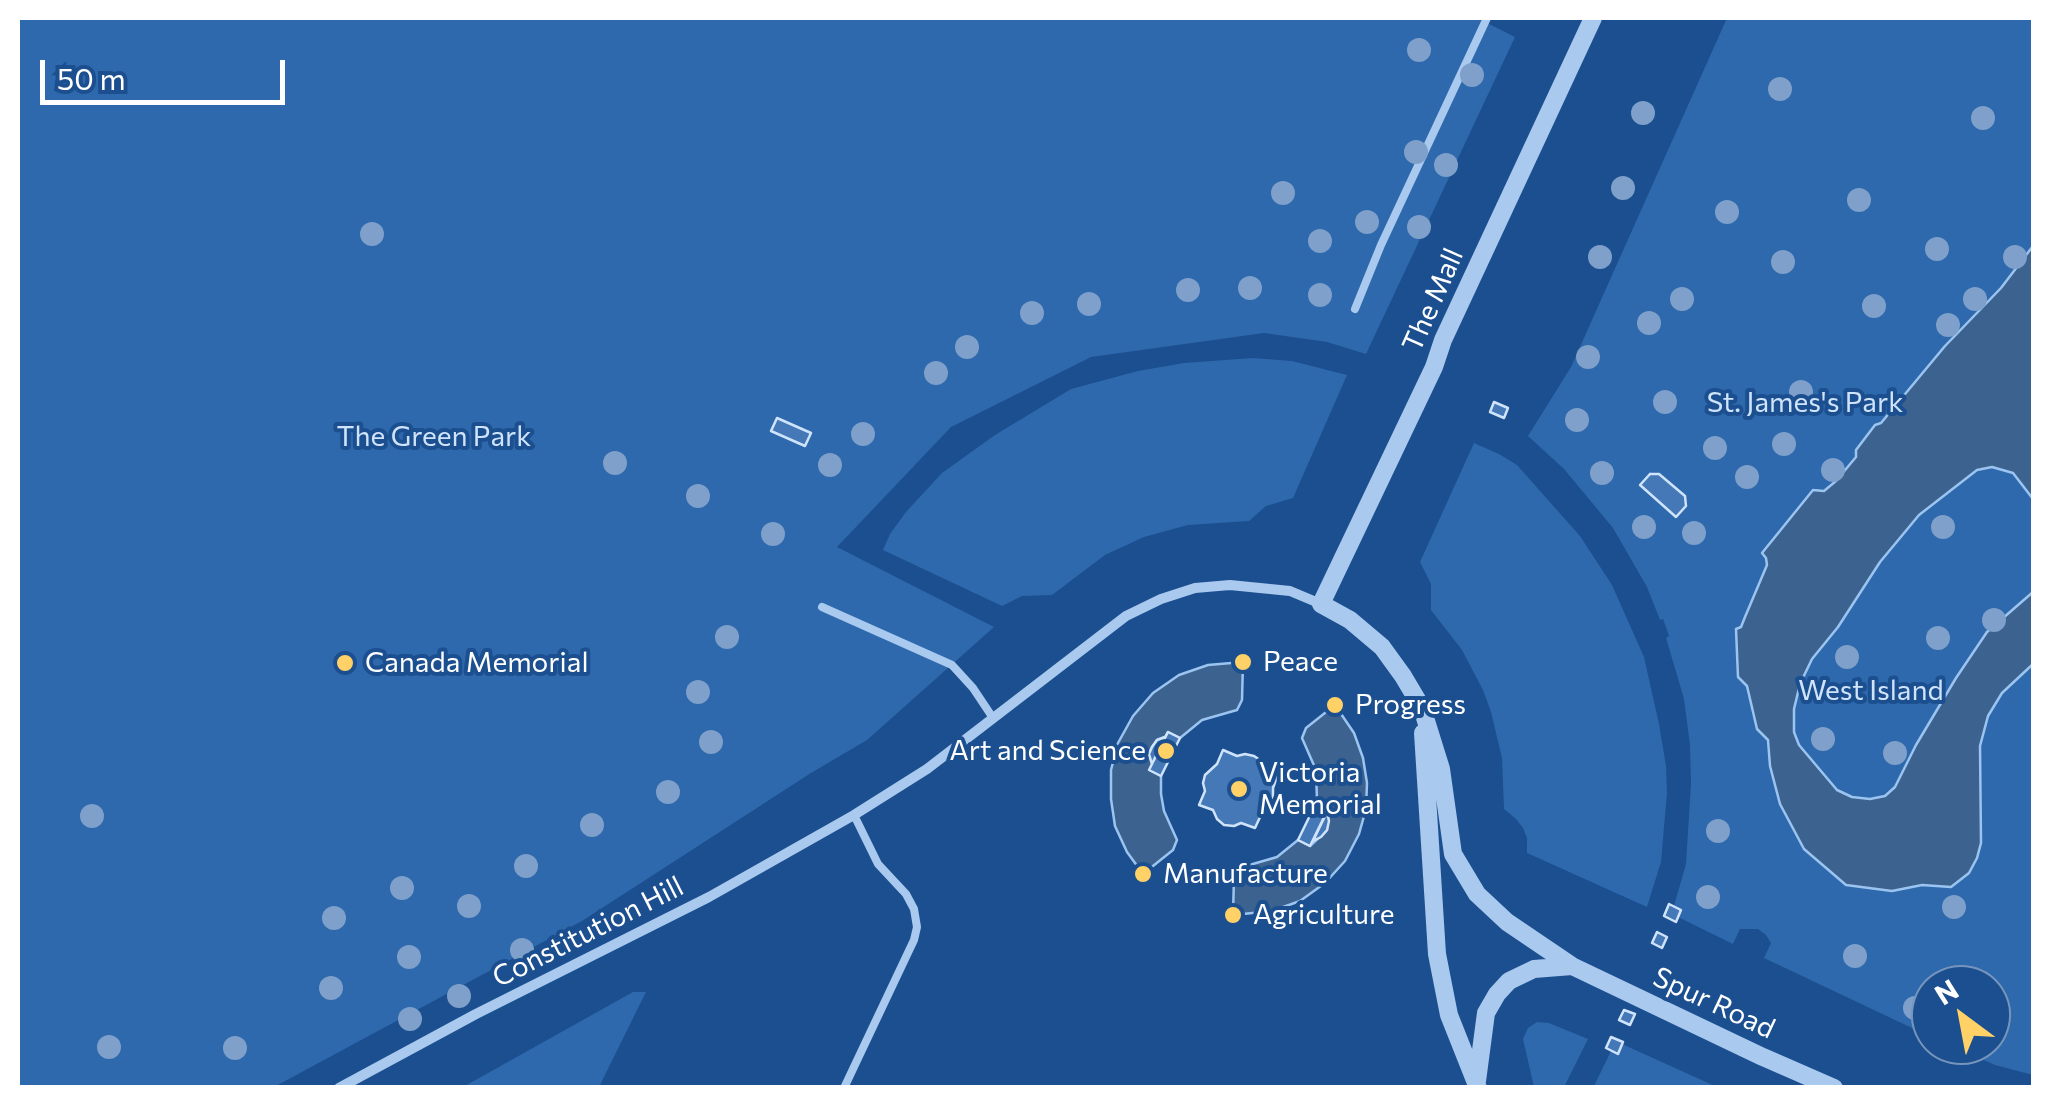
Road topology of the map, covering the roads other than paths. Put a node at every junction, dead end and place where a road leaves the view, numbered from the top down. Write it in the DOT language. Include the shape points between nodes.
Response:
graph roads {
  1 [pos="1487,18"];
  2 [pos="1593,18"];
  3 [pos="1356,309"];
  4 [pos="1320,604"];
  5 [pos="822,607"];
  6 [pos="1422,708"];
  7 [pos="993,718"];
  8 [pos="854,815"];
  9 [pos="1572,966"];
  10 [pos="1477,1085"];
  11 [pos="340,1088"];
  12 [pos="844,1088"];
  13 [pos="1834,1088"];
  1 -- 3 [label="lane"];
  2 -- 4 [label="street, The Mall"];
  4 -- 6 [label="street" via="1382,647"];
  4 -- 7 [label="street, Constitution Hill" via="1290,590 1230,585 1162,599 1126,616"];
  5 -- 7 [label="lane" via="952,666"];
  6 -- 9 [label="street, Spur Road" via="1442,769 1453,854 1477,894"];
  6 -- 10 [label="street" via="1437,954 1449,1015"];
  7 -- 8 [label="street, Constitution Hill"];
  8 -- 11 [label="street, Constitution Hill"];
  8 -- 12 [label="lane" via="878,864 906,894 917,927"];
  9 -- 10 [label="street" via="1534,969 1497,994 1486,1013"];
  9 -- 13 [label="street, Spur Road"];
}
